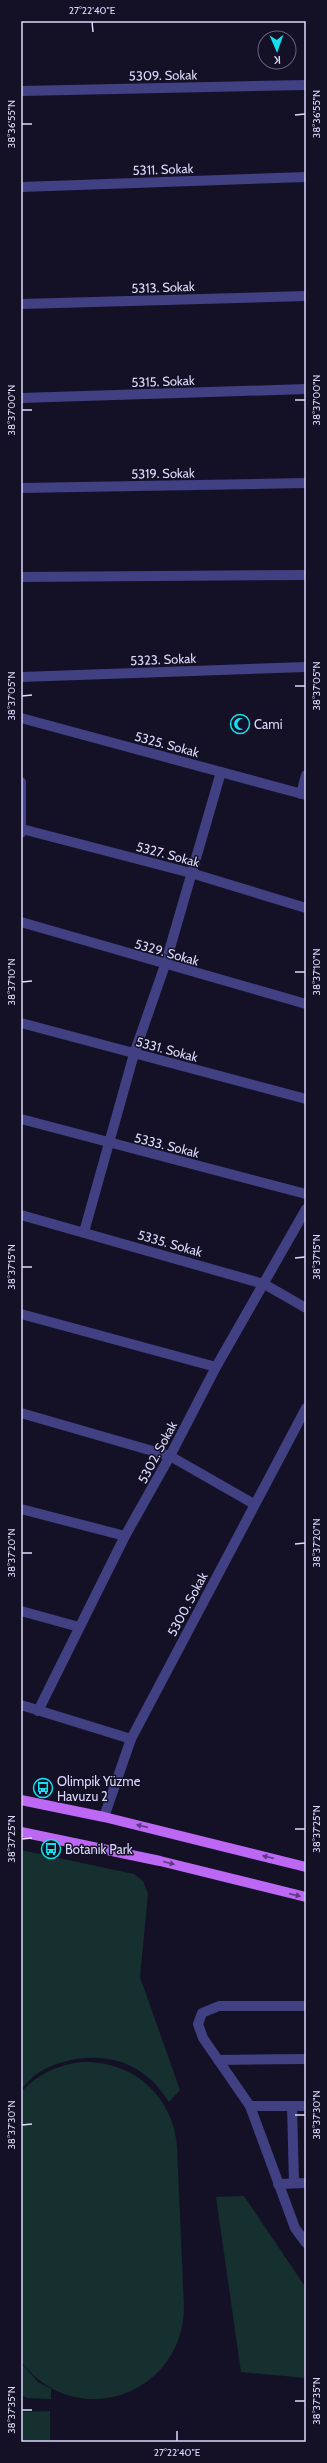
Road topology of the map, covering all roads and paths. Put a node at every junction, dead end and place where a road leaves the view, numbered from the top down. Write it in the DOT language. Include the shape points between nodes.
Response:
graph roads {
  1 [pos="306,85"];
  2 [pos="21,91"];
  3 [pos="306,177"];
  4 [pos="21,186"];
  5 [pos="306,296"];
  6 [pos="21,304"];
  7 [pos="306,389"];
  8 [pos="21,398"];
  9 [pos="306,483"];
  10 [pos="21,488"];
  11 [pos="306,575"];
  12 [pos="21,577"];
  13 [pos="306,667"];
  14 [pos="21,676"];
  15 [pos="21,718"];
  16 [pos="221,772"];
  17 [pos="306,775"];
  18 [pos="21,782"];
  19 [pos="304,795"];
  20 [pos="21,831"];
  21 [pos="191,873"];
  22 [pos="306,908"];
  23 [pos="21,922"];
  24 [pos="165,965"];
  25 [pos="306,1004"];
  26 [pos="21,1023"];
  27 [pos="134,1054"];
  28 [pos="306,1099"];
  29 [pos="21,1119"];
  30 [pos="108,1143"];
  31 [pos="306,1194"];
  32 [pos="306,1208"];
  33 [pos="21,1215"];
  34 [pos="84,1232"];
  35 [pos="264,1284"];
  36 [pos="306,1308"];
  37 [pos="21,1314"];
  38 [pos="216,1367"];
  39 [pos="306,1408"];
  40 [pos="21,1413"];
  41 [pos="170,1456"];
  42 [pos="254,1504"];
  43 [pos="21,1509"];
  44 [pos="125,1536"];
  45 [pos="21,1611"];
  46 [pos="79,1626"];
  47 [pos="21,1705"];
  48 [pos="38,1711"];
  49 [pos="131,1739"];
  50 [pos="21,1800"];
  51 [pos="104,1817"];
  52 [pos="21,1832"];
  53 [pos="306,1867"];
  54 [pos="306,1898"];
  55 [pos="306,2006"];
  56 [pos="306,2059"];
  57 [pos="218,2060"];
  58 [pos="250,2106"];
  59 [pos="292,2106"];
  60 [pos="306,2106"];
  61 [pos="294,2183"];
  62 [pos="306,2183"];
  63 [pos="278,2184"];
  64 [pos="306,2243"];
  1 -- 2 [label="street, 5309. Sokak"];
  3 -- 4 [label="street, 5311. Sokak"];
  5 -- 6 [label="street, 5313. Sokak"];
  7 -- 8 [label="street, 5315. Sokak"];
  9 -- 10 [label="street, 5319. Sokak"];
  11 -- 12 [label="street"];
  13 -- 14 [label="street, 5323. Sokak"];
  15 -- 16 [label="street, 5325. Sokak"];
  16 -- 19 [label="street, 5325. Sokak"];
  16 -- 21 [label="street"];
  17 -- 19 [label="street"];
  18 -- 20 [label="street"];
  20 -- 21 [label="street, 5327. Sokak"];
  21 -- 22 [label="street, 5327. Sokak"];
  21 -- 24 [label="street"];
  23 -- 24 [label="street, 5329. Sokak"];
  24 -- 25 [label="street, 5329. Sokak"];
  24 -- 27 [label="street"];
  26 -- 27 [label="street, 5331. Sokak"];
  27 -- 28 [label="street, 5331. Sokak"];
  27 -- 30 [label="street"];
  29 -- 30 [label="street, 5333. Sokak"];
  30 -- 31 [label="street, 5333. Sokak"];
  30 -- 34 [label="street"];
  32 -- 35 [label="street, 5302. Sokak"];
  33 -- 34 [label="street, 5335. Sokak"];
  34 -- 35 [label="street, 5335. Sokak"];
  35 -- 36 [label="street, 5335. Sokak"];
  35 -- 38 [label="street, 5302. Sokak"];
  37 -- 38 [label="street"];
  38 -- 41 [label="street, 5302. Sokak"];
  39 -- 42 [label="street, 5300. Sokak"];
  40 -- 41 [label="street"];
  41 -- 42 [label="street"];
  41 -- 44 [label="street, 5302. Sokak"];
  42 -- 49 [label="street, 5300. Sokak"];
  43 -- 44 [label="street"];
  44 -- 46 [label="street, 5302. Sokak"];
  45 -- 46 [label="street"];
  46 -- 48 [label="street, 5302. Sokak"];
  47 -- 48 [label="street"];
  48 -- 49 [label="street"];
  49 -- 51 [label="street, 5300. Sokak"];
  50 -- 51 [label="main road"];
  53 -- 51 [label="main road, one-way"];
  52 -- 54 [label="main road, one-way" via="160,1861"];
  55 -- 57 [label="street" via="219,2006 202,2013 198,2024 203,2038"];
  56 -- 57 [label="street"];
  57 -- 58 [label="street"];
  58 -- 59 [label="street"];
  58 -- 63 [label="street"];
  59 -- 60 [label="street"];
  59 -- 61 [label="street"];
  61 -- 62 [label="street"];
  61 -- 63 [label="street"];
  63 -- 64 [label="street" via="295,2228"];
}
